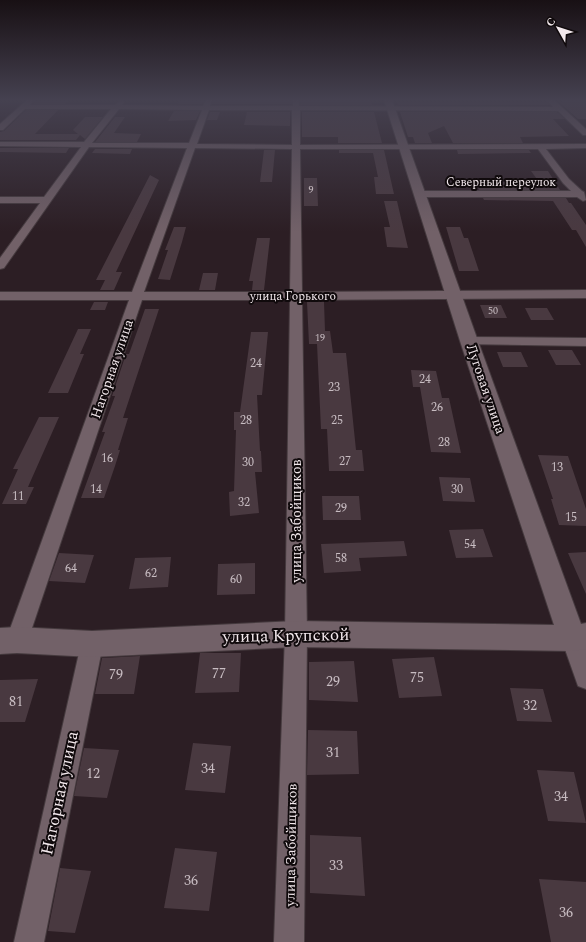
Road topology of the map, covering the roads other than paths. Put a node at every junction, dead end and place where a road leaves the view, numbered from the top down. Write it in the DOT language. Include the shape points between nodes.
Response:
graph roads {
  1 [pos="0,144"];
  2 [pos="87,144"];
  3 [pos="297,144"];
  4 [pos="192,146"];
  5 [pos="403,146"];
  6 [pos="586,146"];
  7 [pos="297,147"];
  8 [pos="541,147"];
  9 [pos="566,181"];
  10 [pos="579,181"];
  11 [pos="420,194"];
  12 [pos="584,198"];
  13 [pos="0,200"];
  14 [pos="47,200"];
  15 [pos="0,266"];
  16 [pos="586,294"];
  17 [pos="138,295"];
  18 [pos="0,296"];
  19 [pos="296,296"];
  20 [pos="454,296"];
  21 [pos="469,341"];
  22 [pos="586,342"];
  23 [pos="296,634"];
  24 [pos="579,637"];
  25 [pos="9,640"];
  26 [pos="92,644"];
  27 [pos="586,678"];
  28 [pos="28,942"];
  29 [pos="289,942"];
  1 -- 2 [label="street"];
  2 -- 4 [label="street"];
  2 -- 14 [label="street"];
  3 -- 7 [label="street, улица Забойщиков"];
  4 -- 7 [label="street"];
  4 -- 17 [label="street, Нагорная улица"];
  5 -- 7 [label="street"];
  5 -- 8 [label="street"];
  5 -- 11 [label="main road, Луговая улица"];
  6 -- 8 [label="street"];
  7 -- 19 [label="street, улица Забойщиков"];
  8 -- 9 [label="street"];
  9 -- 10 [label="street, Северный переулок"];
  9 -- 12 [label="street"];
  11 -- 12 [label="street, Северный переулок"];
  11 -- 20 [label="main road, Луговая улица"];
  13 -- 14 [label="street"];
  14 -- 15 [label="street"];
  16 -- 20 [label="street, улица Горького"];
  17 -- 18 [label="street, улица Горького"];
  17 -- 19 [label="street, улица Горького"];
  17 -- 25 [label="street, Нагорная улица"];
  19 -- 20 [label="street, улица Горького"];
  19 -- 23 [label="street, улица Забойщиков"];
  20 -- 21 [label="main road, Луговая улица"];
  21 -- 22 [label="street"];
  21 -- 24 [label="main road, Луговая улица"];
  23 -- 24 [label="main road, улица Крупской"];
  23 -- 26 [label="main road, улица Крупской"];
  23 -- 29 [label="street, улица Забойщиков"];
  24 -- 27 [label="street, Луговая улица"];
  25 -- 26 [label="main road, улица Крупской"];
  26 -- 28 [label="street, Нагорная улица"];
}
